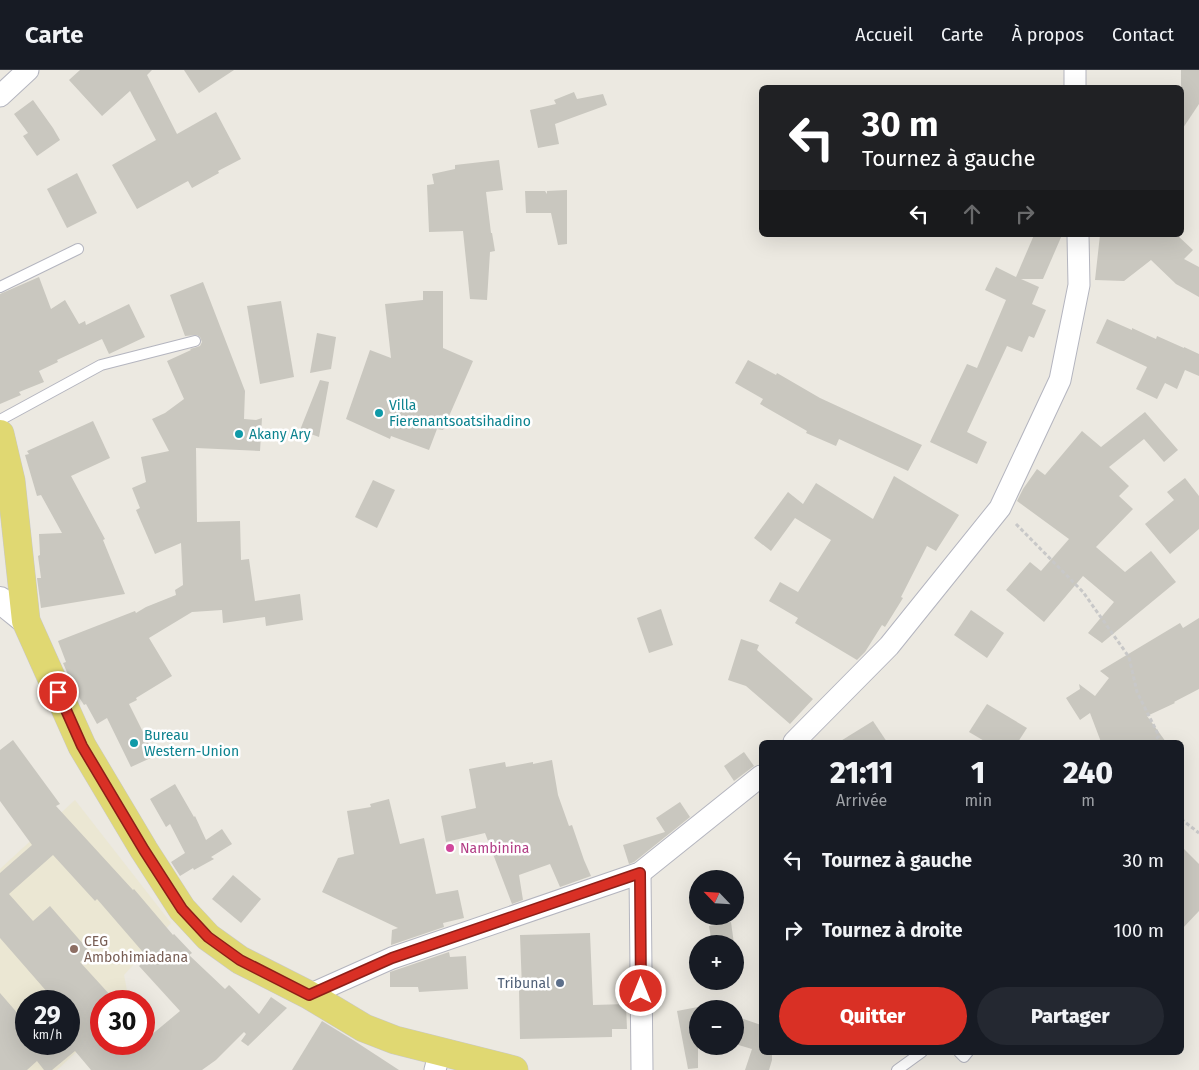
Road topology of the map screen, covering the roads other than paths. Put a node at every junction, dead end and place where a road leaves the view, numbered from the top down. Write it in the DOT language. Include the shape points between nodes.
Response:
graph roads {
  1 [pos="28,70"];
  2 [pos="1075,70"];
  3 [pos="1076,85"];
  4 [pos="0,96"];
  5 [pos="1078,237"];
  6 [pos="78,249"];
  7 [pos="0,287"];
  8 [pos="195,341"];
  9 [pos="0,420"];
  10 [pos="0,434"];
  11 [pos="0,600"];
  12 [pos="26,621"];
  13 [pos="796,740"];
  14 [pos="759,780"];
  15 [pos="640,873"];
  16 [pos="309,995"];
  17 [pos="918,1055"];
  18 [pos="438,1061"];
  19 [pos="514,1070"];
  20 [pos="642,1070"];
  21 [pos="898,1070"];
  1 -- 4 [label="street"];
  2 -- 3 [label="street"];
  5 -- 13 [label="street" via="1078,285 1060,380 1000,508 889,646"];
  6 -- 7 [label="lane"];
  8 -- 9 [label="lane" via="101,365"];
  10 -- 12 [label="main road" via="11,481"];
  11 -- 12 [label="street"];
  12 -- 16 [label="main road" via="82,746 182,909 208,937 240,960"];
  14 -- 15 [label="street"];
  15 -- 16 [label="street" via="392,958"];
  15 -- 20 [label="street"];
  16 -- 18 [label="main road" via="364,1028"];
  17 -- 21 [label="lane"];
  18 -- 19 [label="main road"];
}
